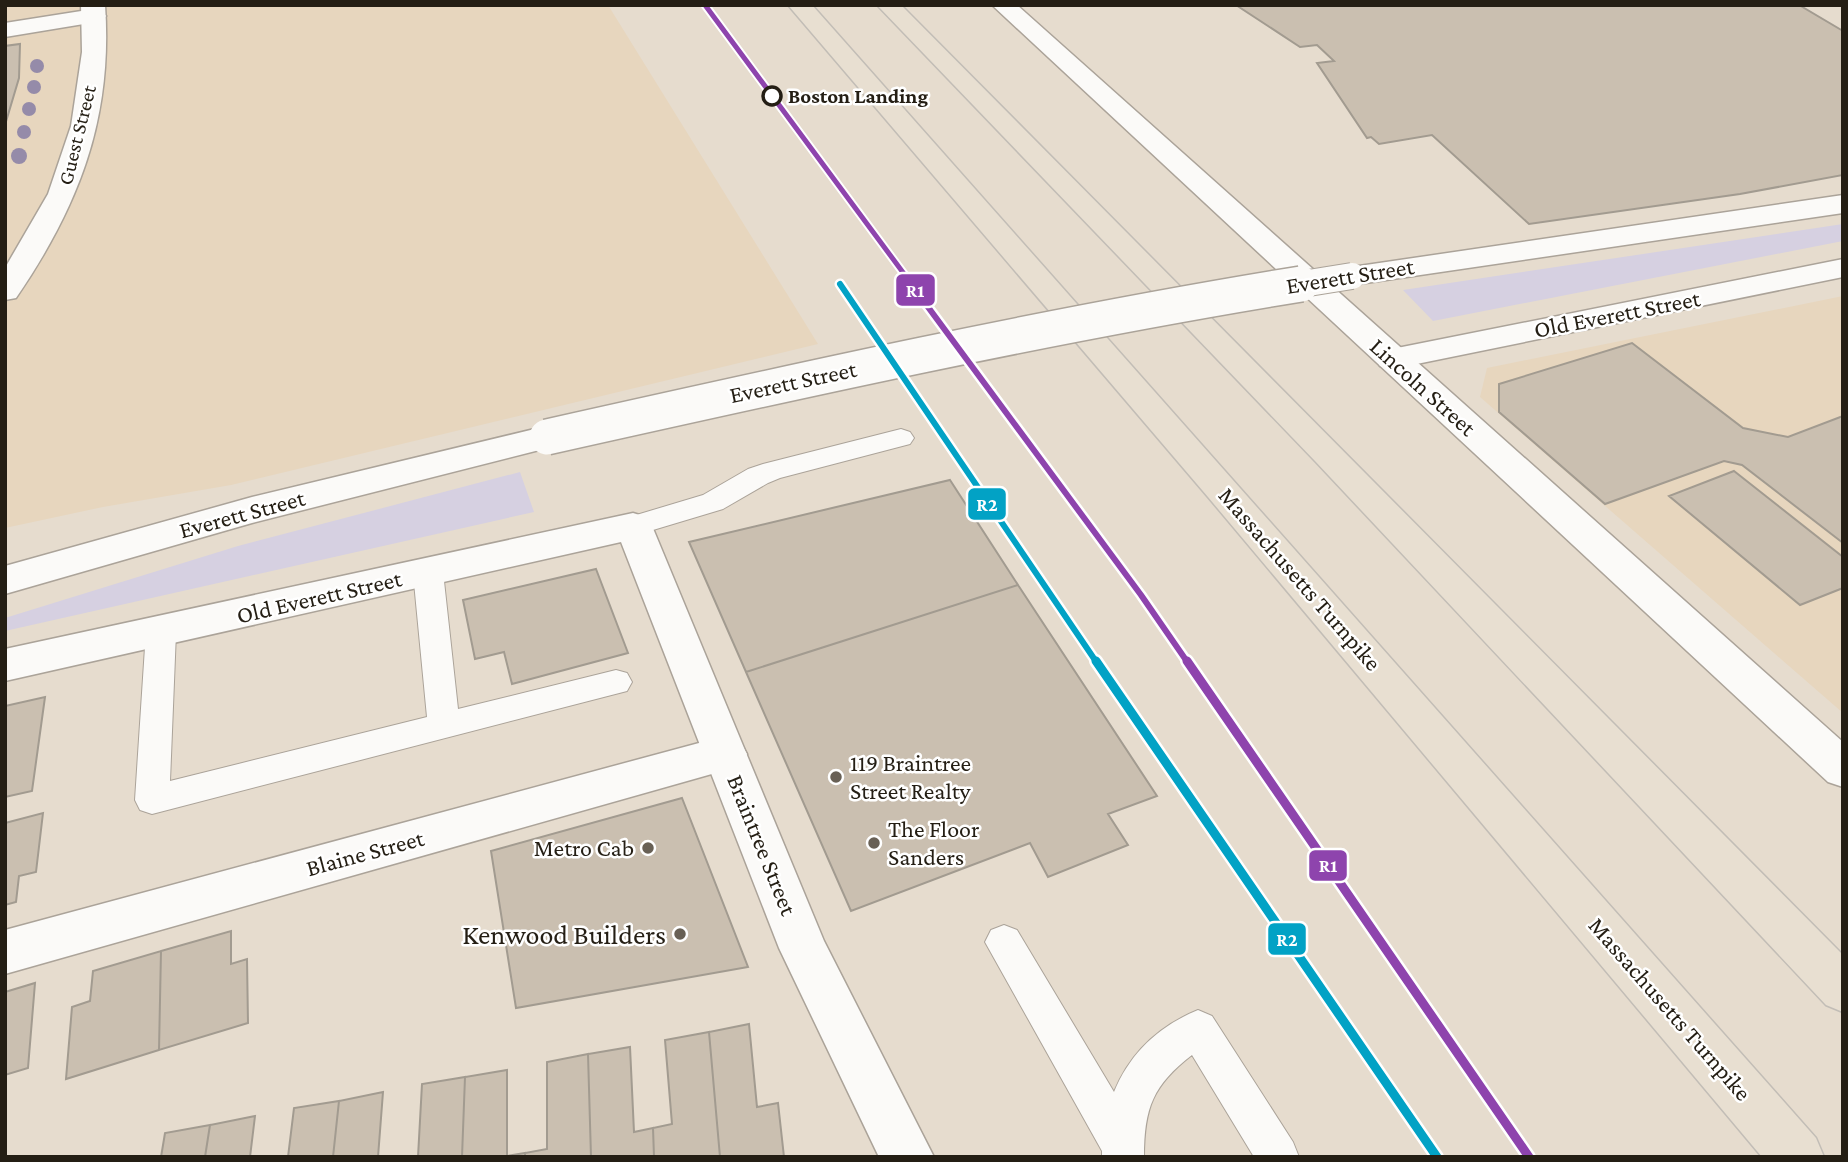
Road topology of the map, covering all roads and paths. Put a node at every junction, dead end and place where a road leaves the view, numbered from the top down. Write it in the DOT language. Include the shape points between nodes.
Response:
graph roads {
  1 [pos="799,5"];
  2 [pos="888,5"];
  3 [pos="1003,5"];
  4 [pos="94,11"];
  5 [pos="5,30"];
  6 [pos="1843,204"];
  7 [pos="1843,268"];
  8 [pos="5,290"];
  9 [pos="1392,359"];
  10 [pos="901,439"];
  11 [pos="633,526"];
  12 [pos="428,572"];
  13 [pos="5,580"];
  14 [pos="161,632"];
  15 [pos="5,665"];
  16 [pos="616,682"];
  17 [pos="444,726"];
  18 [pos="725,754"];
  19 [pos="1843,769"];
  20 [pos="1004,942"];
  21 [pos="5,952"];
  22 [pos="1843,989"];
  23 [pos="1123,1152"];
  24 [pos="907,1157"];
  25 [pos="1278,1157"];
  26 [pos="1797,1157"];
  1 -- 26 [label="highway, Massachusetts Turnpike"];
  2 -- 22 [label="highway"];
  3 -- 9 [label="street, Lincoln Street"];
  4 -- 5 [label="street"];
  4 -- 8 [label="street, Guest Street" via="91,79 72,167 55,209"];
  6 -- 13 [label="street, Everett Street, bridge" via="1352,276 1014,336 547,437 252,510"];
  7 -- 9 [label="street, Old Everett Street"];
  9 -- 19 [label="street, Lincoln Street"];
  10 -- 11 [label="lane" via="773,471 713,502"];
  11 -- 12 [label="street, Old Everett Street"];
  11 -- 18 [label="street, Braintree Street"];
  12 -- 14 [label="street, Old Everett Street"];
  12 -- 17 [label="lane"];
  14 -- 15 [label="street, Old Everett Street"];
  14 -- 17 [label="lane" via="152,800"];
  16 -- 17 [label="lane"];
  18 -- 21 [label="street, Blaine Street"];
  18 -- 24 [label="street, Braintree Street" via="817,978"];
  20 -- 23 [label="lane"];
  23 -- 25 [label="lane" via="1125,1120 1141,1076 1172,1043 1198,1029"];
}
